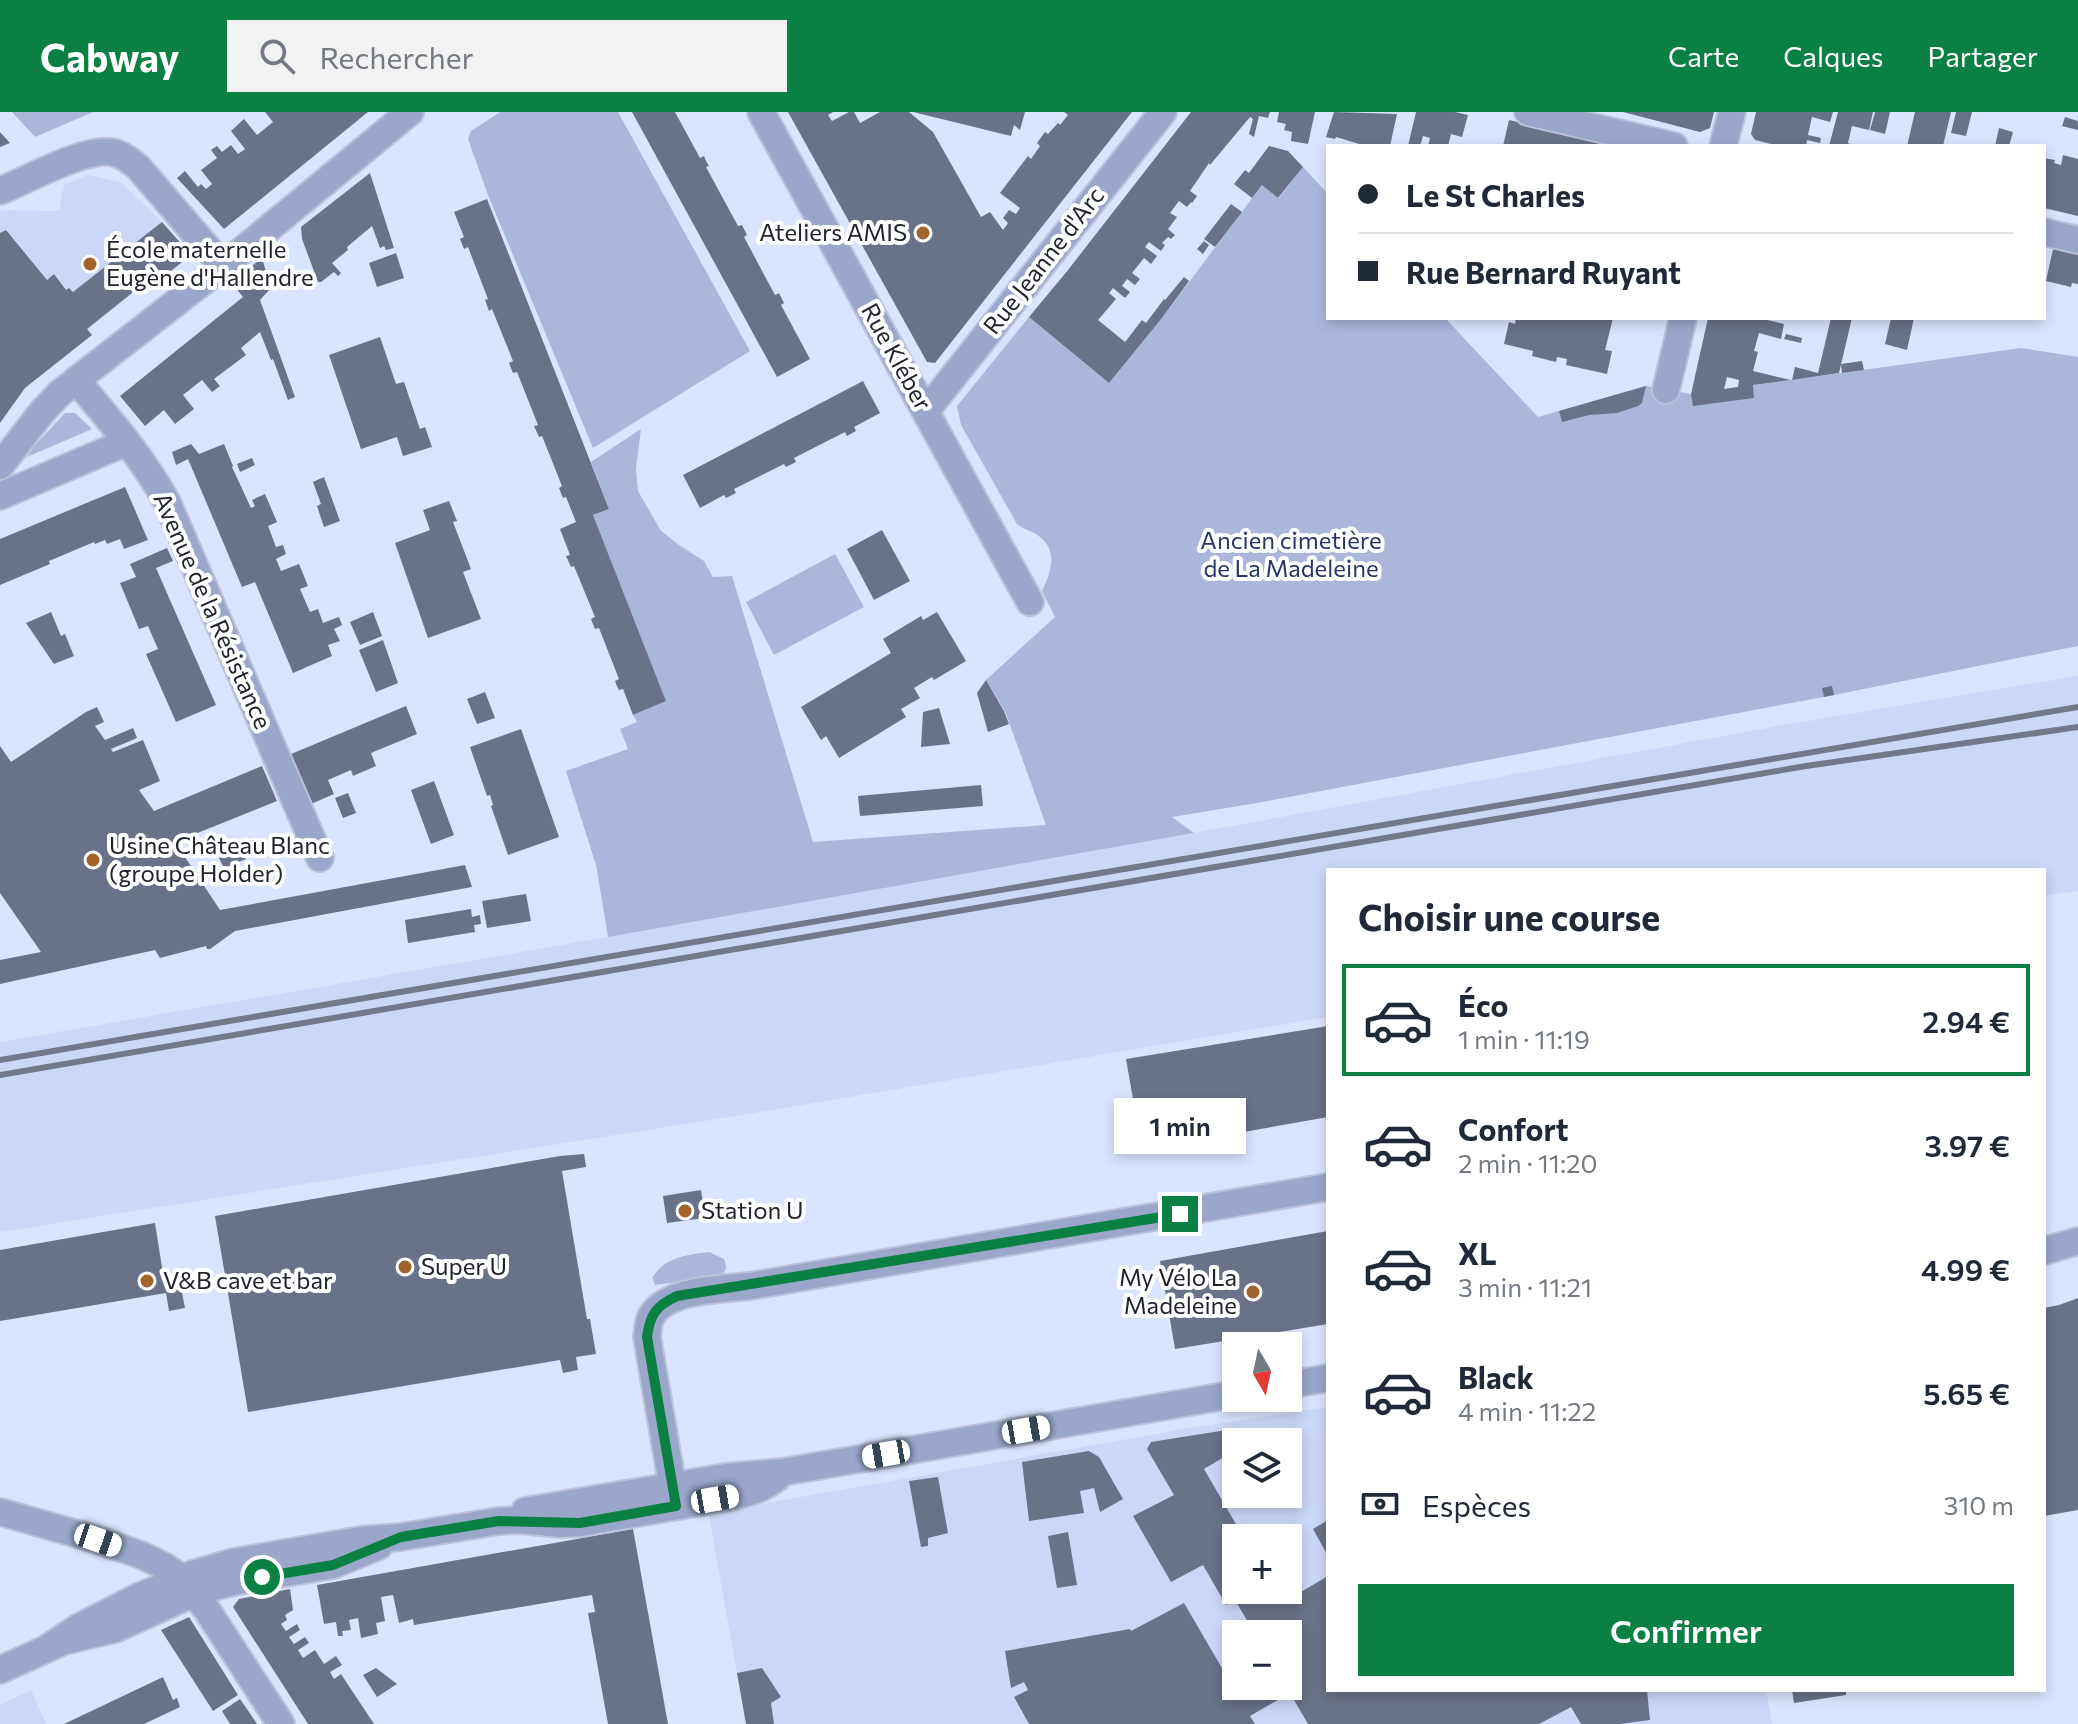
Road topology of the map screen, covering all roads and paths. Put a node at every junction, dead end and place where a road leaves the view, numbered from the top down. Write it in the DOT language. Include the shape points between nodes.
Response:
graph roads {
  1 [pos="410,112"];
  2 [pos="761,112"];
  3 [pos="1163,112"];
  4 [pos="1528,112"];
  5 [pos="1732,112"];
  6 [pos="1665,144"];
  7 [pos="1724,144"];
  8 [pos="0,191"];
  9 [pos="2046,232"];
  10 [pos="2078,240"];
  11 [pos="223,266"];
  12 [pos="1683,320"];
  13 [pos="76,380"];
  14 [pos="1666,390"];
  15 [pos="926,411"];
  16 [pos="127,442"];
  17 [pos="0,466"];
  18 [pos="0,496"];
  19 [pos="1030,602"];
  20 [pos="320,858"];
  21 [pos="1326,1187"];
  22 [pos="2078,1241"];
  23 [pos="2046,1250"];
  24 [pos="2078,1259"];
  25 [pos="2046,1262"];
  26 [pos="1326,1378"];
  27 [pos="1302,1383"];
  28 [pos="1222,1396"];
  29 [pos="674,1496"];
  30 [pos="0,1512"];
  31 [pos="188,1585"];
  32 [pos="0,1670"];
  33 [pos="281,1724"];
  1 -- 11 [label="street"];
  2 -- 15 [label="street, Rue Kléber"];
  3 -- 15 [label="street, Rue Jeanne d'Arc"];
  4 -- 6 [label="street"];
  5 -- 7 [label="street"];
  8 -- 11 [label="street" via="89,154 122,155"];
  9 -- 10 [label="street"];
  11 -- 13 [label="street"];
  12 -- 14 [label="street"];
  13 -- 16 [label="street, Avenue de la Résistance"];
  13 -- 17 [label="street" via="42,412"];
  15 -- 19 [label="street, Rue Kléber"];
  16 -- 18 [label="street"];
  16 -- 20 [label="street, Avenue de la Résistance" via="175,521"];
  21 -- 29 [label="street" via="677,1296 651,1317 647,1337"];
  22 -- 23 [label="street"];
  24 -- 25 [label="street"];
  26 -- 27 [label="street"];
  28 -- 29 [label="street" via="783,1472 726,1477"];
  29 -- 31 [label="street" via="526,1511 499,1521 242,1560 217,1566"];
  30 -- 31 [label="street" via="141,1555"];
  31 -- 32 [label="street" via="106,1613"];
  31 -- 33 [label="street"];
}
